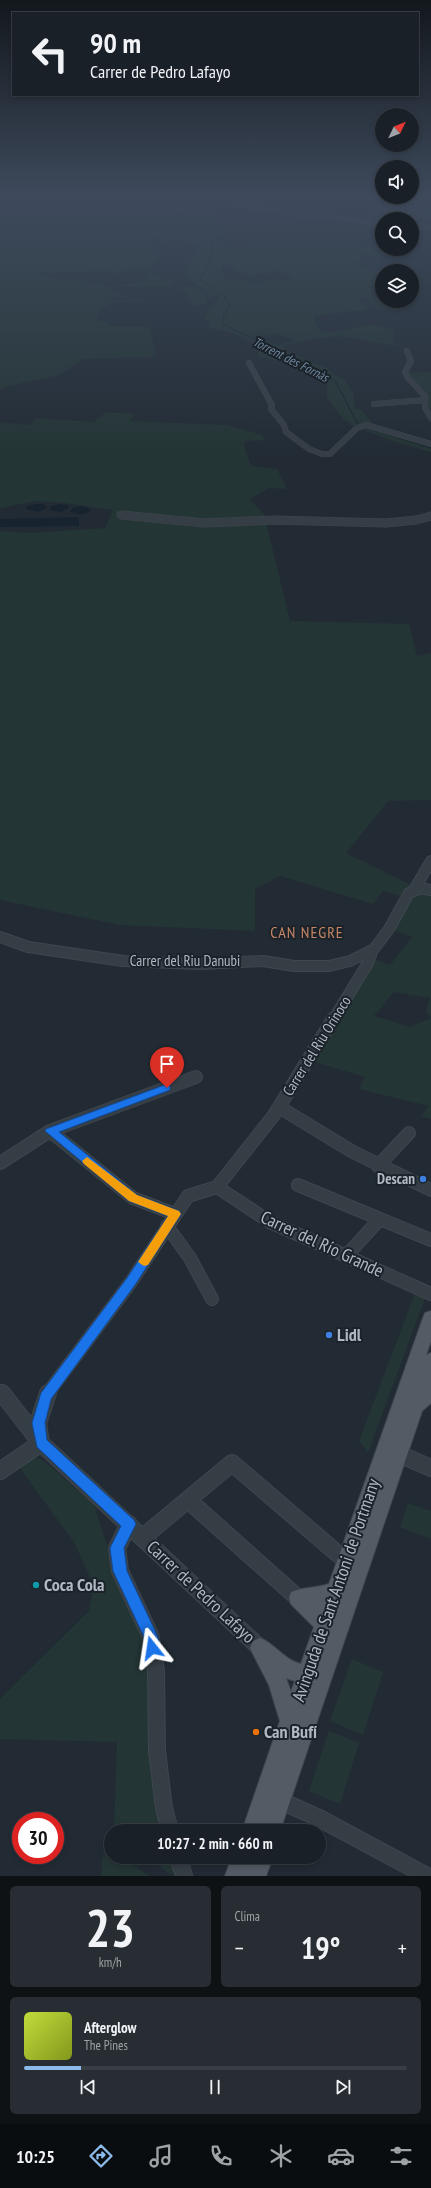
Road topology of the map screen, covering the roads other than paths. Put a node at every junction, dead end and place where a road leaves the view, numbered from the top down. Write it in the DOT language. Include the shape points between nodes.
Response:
graph roads {
  1 [pos="407,351"];
  2 [pos="248,363"];
  3 [pos="425,400"];
  4 [pos="374,404"];
  5 [pos="431,418"];
  6 [pos="431,444"];
  7 [pos="120,515"];
  8 [pos="431,516"];
  9 [pos="431,861"];
  10 [pos="414,890"];
  11 [pos="431,890"];
  12 [pos="0,937"];
  13 [pos="369,953"];
  14 [pos="196,1077"];
  15 [pos="278,1107"];
  16 [pos="50,1131"];
  17 [pos="409,1133"];
  18 [pos="0,1164"];
  19 [pos="378,1166"];
  20 [pos="298,1185"];
  21 [pos="217,1187"];
  22 [pos="431,1190"];
  23 [pos="175,1214"];
  24 [pos="380,1219"];
  25 [pos="167,1226"];
  26 [pos="431,1240"];
  27 [pos="346,1256"];
  28 [pos="431,1294"];
  29 [pos="212,1299"];
  30 [pos="431,1318"];
  31 [pos="431,1360"];
  32 [pos="0,1391"];
  33 [pos="431,1393"];
  34 [pos="415,1407"];
  35 [pos="41,1443"];
  36 [pos="399,1454"];
  37 [pos="431,1468"];
  38 [pos="0,1471"];
  39 [pos="188,1500"];
  40 [pos="129,1524"];
  41 [pos="143,1537"];
  42 [pos="346,1561"];
  43 [pos="336,1590"];
  44 [pos="298,1598"];
  45 [pos="324,1624"];
  46 [pos="260,1648"];
  47 [pos="306,1674"];
  48 [pos="290,1721"];
  49 [pos="281,1801"];
  50 [pos="168,1824"];
  51 [pos="254,1824"];
  52 [pos="273,1824"];
  53 [pos="180,1864"];
  54 [pos="240,1864"];
  55 [pos="259,1864"];
  56 [pos="184,1876"];
  57 [pos="236,1876"];
  58 [pos="255,1876"];
  59 [pos="427,1876"];
  1 -- 3 [label="street" via="411,361 405,372 423,391"];
  2 -- 6 [label="street" via="272,406 271,410 284,425 286,432 309,449 330,454 357,428 366,424"];
  3 -- 4 [label="street"];
  3 -- 5 [label="street" via="425,408"];
  7 -- 8 [label="street" via="205,522 274,520 386,523"];
  9 -- 10 [label="street, Carrer del Riu Orinoco"];
  10 -- 11 [label="street"];
  10 -- 13 [label="street, Carrer del Riu Orinoco" via="409,893 378,946"];
  12 -- 13 [label="street, Carrer del Riu Danubi" via="28,948 47,951 123,961 166,963 263,961 294,966 329,966"];
  13 -- 15 [label="street, Carrer del Riu Orinoco" via="371,955 364,970"];
  14 -- 16 [label="street"];
  15 -- 19 [label="street"];
  15 -- 21 [label="street, Carrer del Riu Orinoco"];
  16 -- 18 [label="street"];
  16 -- 23 [label="street" via="133,1198"];
  17 -- 19 [label="street"];
  19 -- 22 [label="street"];
  20 -- 24 [label="street"];
  21 -- 23 [label="street" via="188,1196"];
  21 -- 27 [label="street, Carrer del Río Grande" via="270,1222"];
  23 -- 25 [label="street"];
  24 -- 26 [label="street"];
  24 -- 27 [label="street"];
  25 -- 29 [label="street" via="190,1258"];
  25 -- 35 [label="street" via="131,1282 45,1397 38,1423"];
  27 -- 28 [label="street, Carrer del Río Grande"];
  30 -- 42 [label="main road, Avinguda de Sant Antoni de Portmany"];
  31 -- 34 [label="main road, Avinguda de Sant Antoni de Portmany"];
  32 -- 35 [label="street, Carrer de Pedro Lafayo"];
  33 -- 34 [label="main road"];
  34 -- 36 [label="main road, Avinguda de Sant Antoni de Portmany"];
  35 -- 38 [label="street"];
  35 -- 40 [label="street, Carrer de Pedro Lafayo"];
  36 -- 37 [label="street"];
  36 -- 49 [label="main road, Avinguda de Sant Antoni de Portmany"];
  39 -- 41 [label="street"];
  39 -- 42 [label="street" via="232,1463"];
  39 -- 44 [label="street"];
  40 -- 41 [label="street, Carrer de Pedro Lafayo"];
  40 -- 50 [label="street" via="117,1548 120,1571 151,1637 156,1671 157,1750"];
  41 -- 46 [label="street, Carrer de Pedro Lafayo"];
  42 -- 43 [label="main road, Avinguda de Sant Antoni de Portmany"];
  43 -- 44 [label="main road" via="317,1597"];
  43 -- 45 [label="main road, Avinguda de Sant Antoni de Portmany"];
  44 -- 45 [label="main road"];
  45 -- 47 [label="main road, Avinguda de Sant Antoni de Portmany"];
  46 -- 47 [label="main road" via="283,1668"];
  46 -- 48 [label="main road" via="278,1682"];
  47 -- 48 [label="main road, Avinguda de Sant Antoni de Portmany"];
  48 -- 51 [label="main road, Avinguda de Sant Antoni de Portmany"];
  49 -- 52 [label="main road, Avinguda de Sant Antoni de Portmany"];
  49 -- 59 [label="street" via="319,1818"];
  53 -- 56 [label="street"];
  54 -- 57 [label="main road"];
  55 -- 58 [label="main road"];
}
